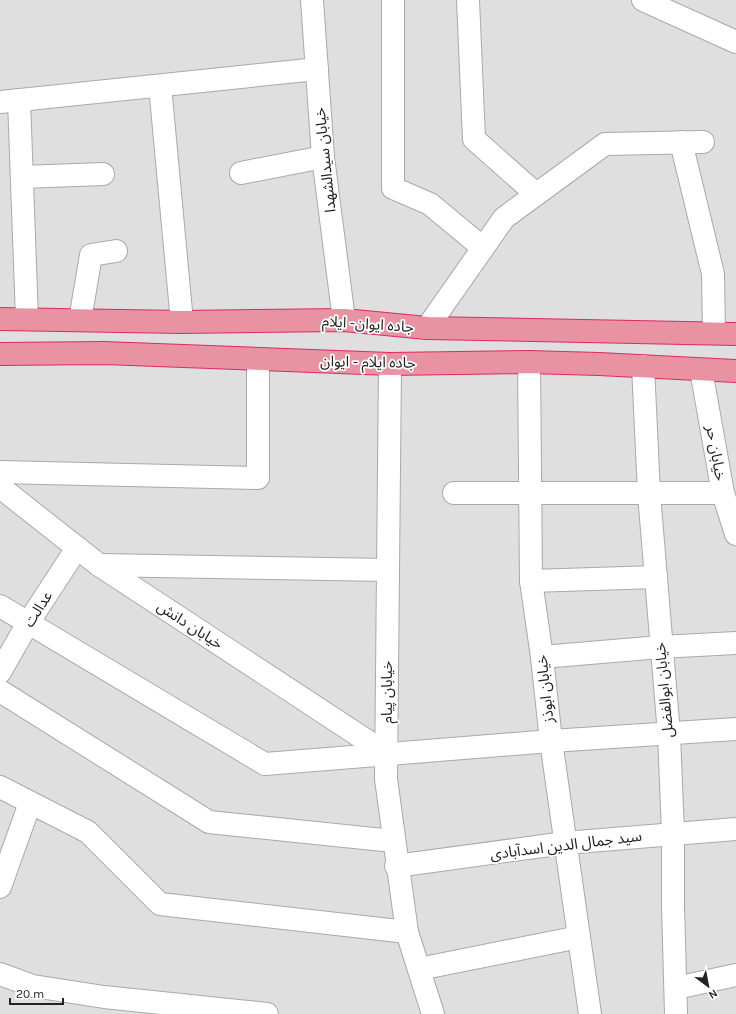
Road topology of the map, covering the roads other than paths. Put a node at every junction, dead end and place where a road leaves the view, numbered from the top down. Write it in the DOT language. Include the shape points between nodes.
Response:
graph roads {
  1 [pos="312,0"];
  2 [pos="393,0"];
  3 [pos="468,0"];
  4 [pos="643,0"];
  5 [pos="736,42"];
  6 [pos="317,69"];
  7 [pos="160,86"];
  8 [pos="10,101"];
  9 [pos="681,142"];
  10 [pos="703,142"];
  11 [pos="323,157"];
  12 [pos="241,173"];
  13 [pos="103,174"];
  14 [pos="22,177"];
  15 [pos="536,194"];
  16 [pos="483,248"];
  17 [pos="116,251"];
  18 [pos="0,319"];
  19 [pos="27,319"];
  20 [pos="80,320"];
  21 [pos="344,320"];
  22 [pos="182,322"];
  23 [pos="427,328"];
  24 [pos="714,333"];
  25 [pos="736,334"];
  26 [pos="0,354"];
  27 [pos="258,360"];
  28 [pos="529,362"];
  29 [pos="390,364"];
  30 [pos="643,366"];
  31 [pos="701,370"];
  32 [pos="736,371"];
  33 [pos="0,472"];
  34 [pos="0,487"];
  35 [pos="454,493"];
  36 [pos="530,493"];
  37 [pos="723,493"];
  38 [pos="649,494"];
  39 [pos="736,534"];
  40 [pos="77,548"];
  41 [pos="99,565"];
  42 [pos="388,570"];
  43 [pos="656,577"];
  44 [pos="531,581"];
  45 [pos="0,606"];
  46 [pos="28,623"];
  47 [pos="736,643"];
  48 [pos="660,646"];
  49 [pos="542,657"];
  50 [pos="0,672"];
  51 [pos="0,691"];
  52 [pos="736,729"];
  53 [pos="669,734"];
  54 [pos="550,741"];
  55 [pos="387,754"];
  56 [pos="0,787"];
  57 [pos="30,803"];
  58 [pos="736,828"];
  59 [pos="673,833"];
  60 [pos="394,841"];
  61 [pos="565,843"];
  62 [pos="396,866"];
  63 [pos="0,887"];
  64 [pos="407,932"];
  65 [pos="579,937"];
  66 [pos="419,969"];
  67 [pos="0,974"];
  68 [pos="736,975"];
  69 [pos="676,988"];
  70 [pos="267,1014"];
  71 [pos="433,1014"];
  72 [pos="590,1014"];
  73 [pos="676,1014"];
  1 -- 6 [label="street, خیابان سیدالشهدا"];
  2 -- 16 [label="street" via="393,188 430,204"];
  3 -- 15 [label="street" via="474,139"];
  4 -- 5 [label="street"];
  6 -- 7 [label="street"];
  6 -- 11 [label="street, خیابان سیدالشهدا"];
  7 -- 8 [label="street"];
  7 -- 22 [label="street"];
  8 -- 14 [label="street"];
  9 -- 10 [label="street"];
  9 -- 15 [label="street" via="605,144"];
  9 -- 24 [label="street" via="713,274"];
  11 -- 12 [label="street"];
  11 -- 21 [label="street, خیابان سیدالشهدا"];
  13 -- 14 [label="street"];
  14 -- 19 [label="street"];
  15 -- 16 [label="street" via="504,218"];
  16 -- 23 [label="street"];
  17 -- 20 [label="street" via="91,255"];
  18 -- 19 [label="highway, جاده ایوان- ایلام"];
  19 -- 20 [label="highway, جاده ایوان- ایلام"];
  20 -- 22 [label="highway, جاده ایوان- ایلام"];
  21 -- 22 [label="highway, جاده ایوان- ایلام"];
  21 -- 23 [label="highway, جاده ایوان- ایلام"];
  23 -- 24 [label="highway, جاده ایوان- ایلام"];
  24 -- 25 [label="highway, جاده ایوان- ایلام"];
  26 -- 27 [label="highway, جاده ایلام - ایوان" via="104,353"];
  27 -- 29 [label="highway, جاده ایلام - ایوان"];
  27 -- 33 [label="street" via="258,478"];
  28 -- 29 [label="highway, جاده ایلام - ایوان"];
  28 -- 30 [label="highway, جاده ایلام - ایوان"];
  28 -- 36 [label="street, خیابان ابوذز"];
  29 -- 42 [label="street, خیابان پیام"];
  30 -- 31 [label="highway, جاده ایلام - ایوان"];
  30 -- 38 [label="street, خیابان ابوالفضل"];
  31 -- 32 [label="highway, جاده ایلام - ایوان"];
  31 -- 37 [label="street, خیابان حر"];
  34 -- 40 [label="street, خیابان دانش"];
  35 -- 36 [label="street"];
  36 -- 38 [label="street"];
  36 -- 44 [label="street, خیابان ابوذز"];
  37 -- 38 [label="street"];
  37 -- 39 [label="street, خیابان حر"];
  38 -- 43 [label="street, خیابان ابوالفضل"];
  40 -- 41 [label="street, خیابان دانش"];
  40 -- 46 [label="street, عدالت"];
  41 -- 42 [label="street"];
  41 -- 55 [label="street, خیابان دانش"];
  42 -- 55 [label="street, خیابان پیام"];
  43 -- 44 [label="street"];
  43 -- 48 [label="street, خیابان ابوالفضل"];
  44 -- 49 [label="street, خیابان ابوذز"];
  45 -- 46 [label="street"];
  46 -- 50 [label="street, عدالت"];
  46 -- 55 [label="street" via="265,764"];
  47 -- 48 [label="street"];
  48 -- 49 [label="street"];
  48 -- 53 [label="street, خیابان ابوالفضل"];
  49 -- 54 [label="street, خیابان ابوذز"];
  51 -- 60 [label="street" via="209,822"];
  52 -- 53 [label="street"];
  53 -- 54 [label="street"];
  53 -- 59 [label="street, خیابان ابوالفضل"];
  54 -- 55 [label="street"];
  54 -- 61 [label="street, خیابان ابوذز"];
  55 -- 60 [label="street, خیابان پیام" via="386,779"];
  56 -- 57 [label="street"];
  57 -- 63 [label="street"];
  57 -- 64 [label="street" via="88,832 160,904"];
  58 -- 59 [label="street, سید جمال الدین اسدآبادی"];
  59 -- 61 [label="street, سید جمال الدین اسدآبادی"];
  59 -- 69 [label="street, خیابان ابوالفضل" via="672,906"];
  60 -- 62 [label="street, خیابان پیام"];
  61 -- 62 [label="street, سید جمال الدین اسدآبادی"];
  61 -- 65 [label="street, خیابان ابوذز"];
  62 -- 64 [label="street, خیابان پیام"];
  64 -- 66 [label="street, خیابان پیام"];
  65 -- 66 [label="street"];
  65 -- 72 [label="street, خیابان ابوذز"];
  66 -- 71 [label="street, خیابان پیام"];
  67 -- 70 [label="street" via="33,986 104,997"];
  68 -- 69 [label="street"];
  69 -- 73 [label="street, خیابان ابوالفضل"];
}
